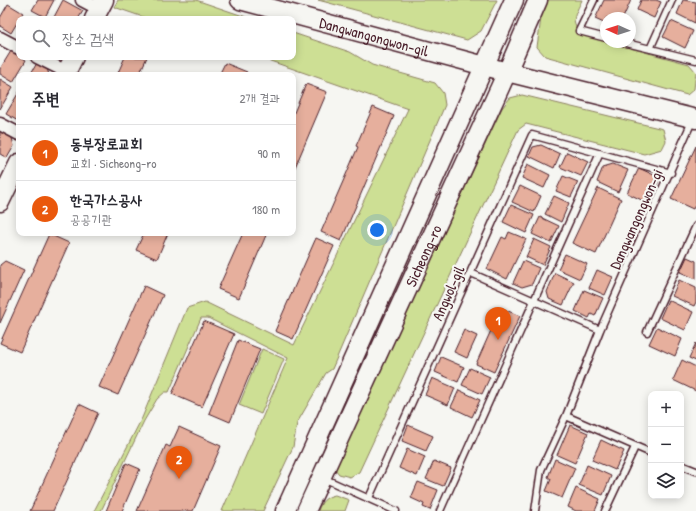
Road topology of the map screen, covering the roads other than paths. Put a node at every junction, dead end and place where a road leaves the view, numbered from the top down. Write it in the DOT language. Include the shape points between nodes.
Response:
graph roads {
  1 [pos="82,0"];
  2 [pos="240,0"];
  3 [pos="514,0"];
  4 [pos="538,0"];
  5 [pos="594,0"];
  6 [pos="672,0"];
  7 [pos="99,9"];
  8 [pos="600,36"];
  9 [pos="0,38"];
  10 [pos="16,46"];
  11 [pos="636,46"];
  12 [pos="650,49"];
  13 [pos="46,60"];
  14 [pos="696,60"];
  15 [pos="485,65"];
  16 [pos="69,68"];
  17 [pos="507,72"];
  18 [pos="695,116"];
  19 [pos="0,124"];
  20 [pos="16,132"];
  21 [pos="600,153"];
  22 [pos="16,169"];
  23 [pos="671,173"];
  24 [pos="1,197"];
  25 [pos="696,226"];
  26 [pos="471,273"];
  27 [pos="535,302"];
  28 [pos="600,330"];
  29 [pos="647,332"];
  30 [pos="566,416"];
  31 [pos="635,447"];
  32 [pos="648,452"];
  33 [pos="684,466"];
  34 [pos="696,472"];
  35 [pos="322,477"];
  36 [pos="369,498"];
  37 [pos="285,511"];
  38 [pos="306,511"];
  39 [pos="395,511"];
  40 [pos="440,511"];
  41 [pos="535,511"];
  42 [pos="605,511"];
  1 -- 7 [label="street"];
  2 -- 15 [label="street, Dangwangongwon-gil"];
  3 -- 15 [label="street, Sicheong-ro"];
  4 -- 17 [label="street, Sicheong-ro"];
  5 -- 8 [label="lane" via="579,31"];
  6 -- 12 [label="lane"];
  9 -- 10 [label="street"];
  11 -- 12 [label="lane"];
  12 -- 14 [label="lane"];
  13 -- 16 [label="street"];
  15 -- 17 [label="street, Dangwangongwon-gil"];
  15 -- 37 [label="street, Sicheong-ro"];
  17 -- 18 [label="street"];
  17 -- 35 [label="street, Sicheong-ro"];
  18 -- 23 [label="lane, Dangwangongwon-gi"];
  19 -- 20 [label="street"];
  21 -- 23 [label="lane, Angwol-gil"];
  21 -- 26 [label="lane, Angwol-gil" via="532,135"];
  21 -- 27 [label="lane"];
  22 -- 24 [label="street"];
  23 -- 28 [label="lane, Dangwangongwon-gi"];
  25 -- 29 [label="lane"];
  26 -- 27 [label="lane"];
  26 -- 36 [label="lane, Angwol-gil"];
  27 -- 28 [label="lane"];
  27 -- 40 [label="lane"];
  28 -- 30 [label="lane"];
  30 -- 31 [label="lane"];
  30 -- 41 [label="lane" via="541,470"];
  31 -- 32 [label="lane"];
  31 -- 42 [label="lane"];
  33 -- 34 [label="lane"];
  35 -- 36 [label="lane"];
  35 -- 38 [label="street, Sicheong-ro"];
  36 -- 39 [label="lane"];
}
